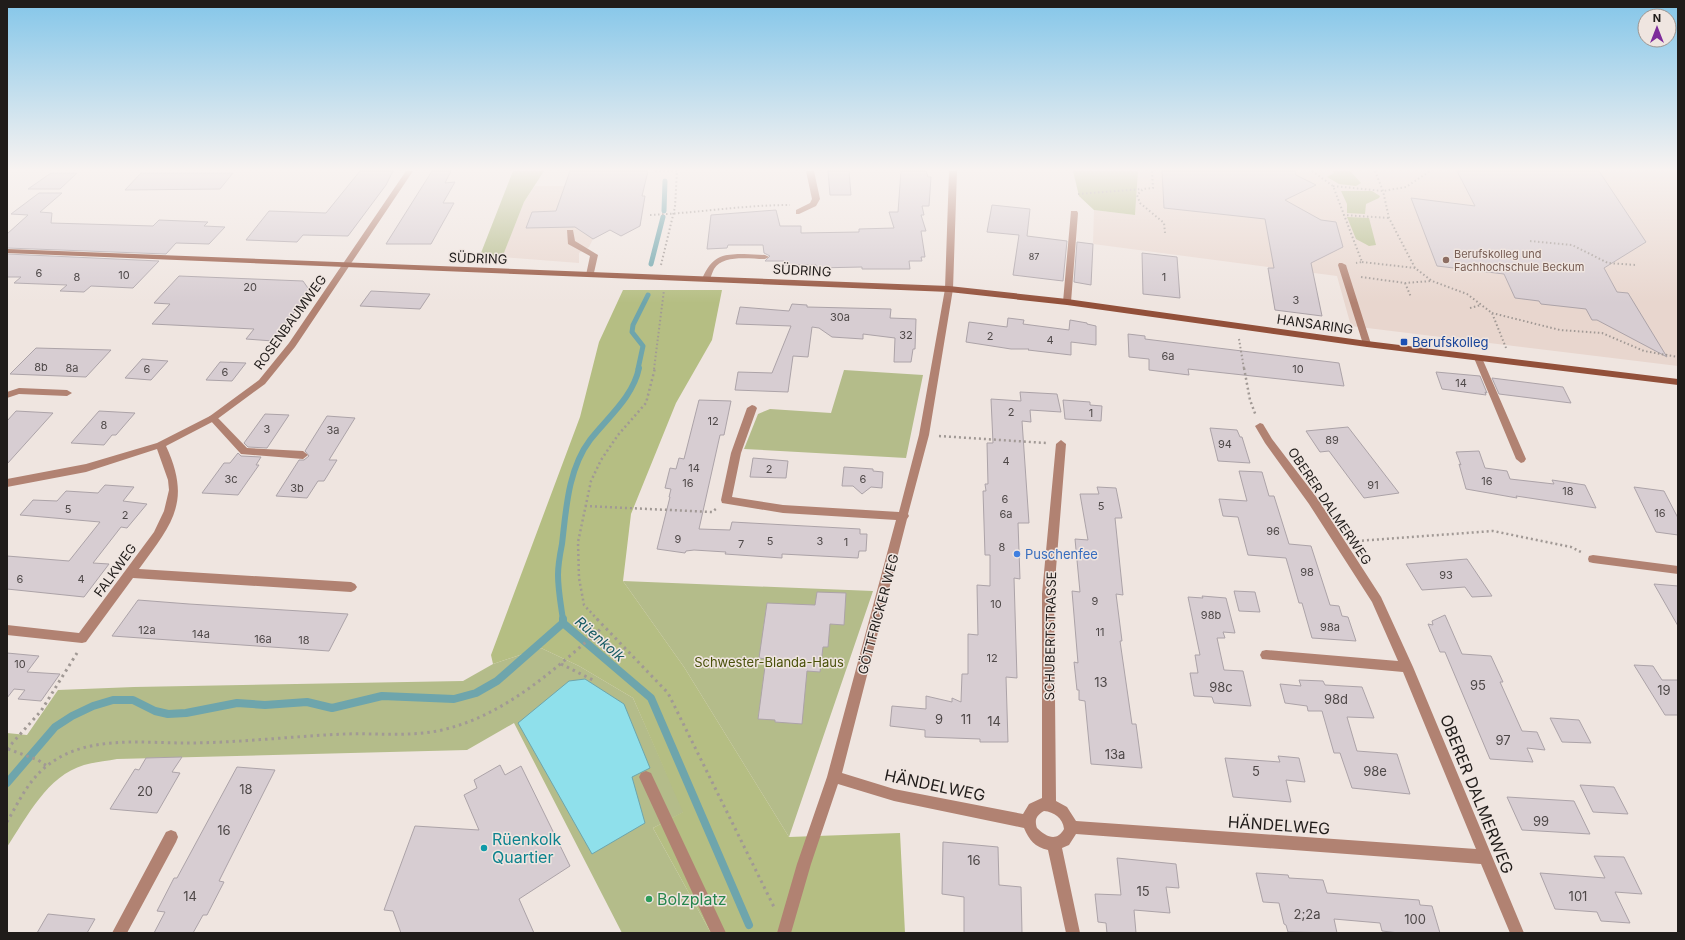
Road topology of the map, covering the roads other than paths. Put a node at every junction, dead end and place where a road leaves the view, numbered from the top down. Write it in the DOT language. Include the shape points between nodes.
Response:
graph roads {
  1 [pos="381,215"];
  2 [pos="951,215"];
  3 [pos="1074,215"];
  4 [pos="570,232"];
  5 [pos="7,251"];
  6 [pos="765,257"];
  7 [pos="1342,265"];
  8 [pos="347,266"];
  9 [pos="590,275"];
  10 [pos="706,279"];
  11 [pos="949,289"];
  12 [pos="1066,302"];
  13 [pos="1367,344"];
  14 [pos="1478,358"];
  15 [pos="1678,382"];
  16 [pos="67,393"];
  17 [pos="7,395"];
  18 [pos="752,408"];
  19 [pos="213,418"];
  20 [pos="1260,426"];
  21 [pos="1061,444"];
  22 [pos="160,445"];
  23 [pos="303,455"];
  24 [pos="1521,459"];
  25 [pos="7,483"];
  26 [pos="904,516"];
  27 [pos="1593,559"];
  28 [pos="1678,570"];
  29 [pos="130,573"];
  30 [pos="351,587"];
  31 [pos="7,630"];
  32 [pos="1266,655"];
  33 [pos="1407,667"];
  34 [pos="646,777"];
  35 [pos="834,777"];
  36 [pos="1049,804"];
  37 [pos="1028,822"];
  38 [pos="1070,827"];
  39 [pos="171,837"];
  40 [pos="1054,845"];
  41 [pos="1485,857"];
  42 [pos="784,931"];
  43 [pos="119,933"];
  44 [pos="719,933"];
  45 [pos="1073,933"];
  46 [pos="1517,933"];
  1 -- 8 [label="street, ROSENBAUMWEG"];
  2 -- 11 [label="street, GÖTTFRICKER WEG"];
  3 -- 12 [label="street"];
  4 -- 9 [label="street" via="571,242 594,255"];
  5 -- 8 [label="street, SÜDRING"];
  6 -- 10 [label="street" via="729,258 717,262"];
  7 -- 13 [label="street"];
  8 -- 9 [label="street, SÜDRING"];
  8 -- 19 [label="street, ROSENBAUMWEG" via="292,345 262,382"];
  9 -- 10 [label="street, SÜDRING"];
  10 -- 11 [label="street, SÜDRING"];
  11 -- 12 [label="street, HANSARING"];
  11 -- 26 [label="street, GÖTTFRICKER WEG" via="924,435"];
  12 -- 13 [label="street, HANSARING"];
  13 -- 14 [label="street, HANSARING"];
  14 -- 15 [label="street, HANSARING"];
  14 -- 24 [label="street"];
  16 -- 17 [label="street" via="19,391"];
  18 -- 26 [label="street" via="736,453 726,500 783,509"];
  19 -- 22 [label="street, ROSENBAUMWEG"];
  19 -- 23 [label="street" via="244,451"];
  20 -- 33 [label="street, OBERER DALMERWEG" via="1268,441 1313,501 1377,600"];
  21 -- 36 [label="street, SCHUBERTSTRASSE" via="1048,594"];
  22 -- 25 [label="street, ROSENBAUMWEG" via="86,468"];
  22 -- 29 [label="street, FALKWEG" via="172,471 174,498 158,535"];
  26 -- 35 [label="street, GÖTTFRICKER WEG"];
  27 -- 28 [label="street"];
  29 -- 30 [label="street"];
  29 -- 31 [label="street, FALKWEG" via="82,638"];
  32 -- 33 [label="street"];
  33 -- 41 [label="street, OBERER DALMERWEG"];
  34 -- 44 [label="street"];
  35 -- 37 [label="street, HÄNDELWEG" via="894,795"];
  35 -- 42 [label="street, GÖTTFRICKER WEG"];
  36 -- 37 [label="street" via="1033,809"];
  36 -- 38 [label="street" via="1061,809 1069,820"];
  37 -- 40 [label="street" via="1034,836 1040,841"];
  38 -- 40 [label="street" via="1066,838"];
  38 -- 41 [label="street, HÄNDELWEG"];
  39 -- 43 [label="street"];
  40 -- 45 [label="street"];
  41 -- 46 [label="street, OBERER DALMERWEG"];
}
